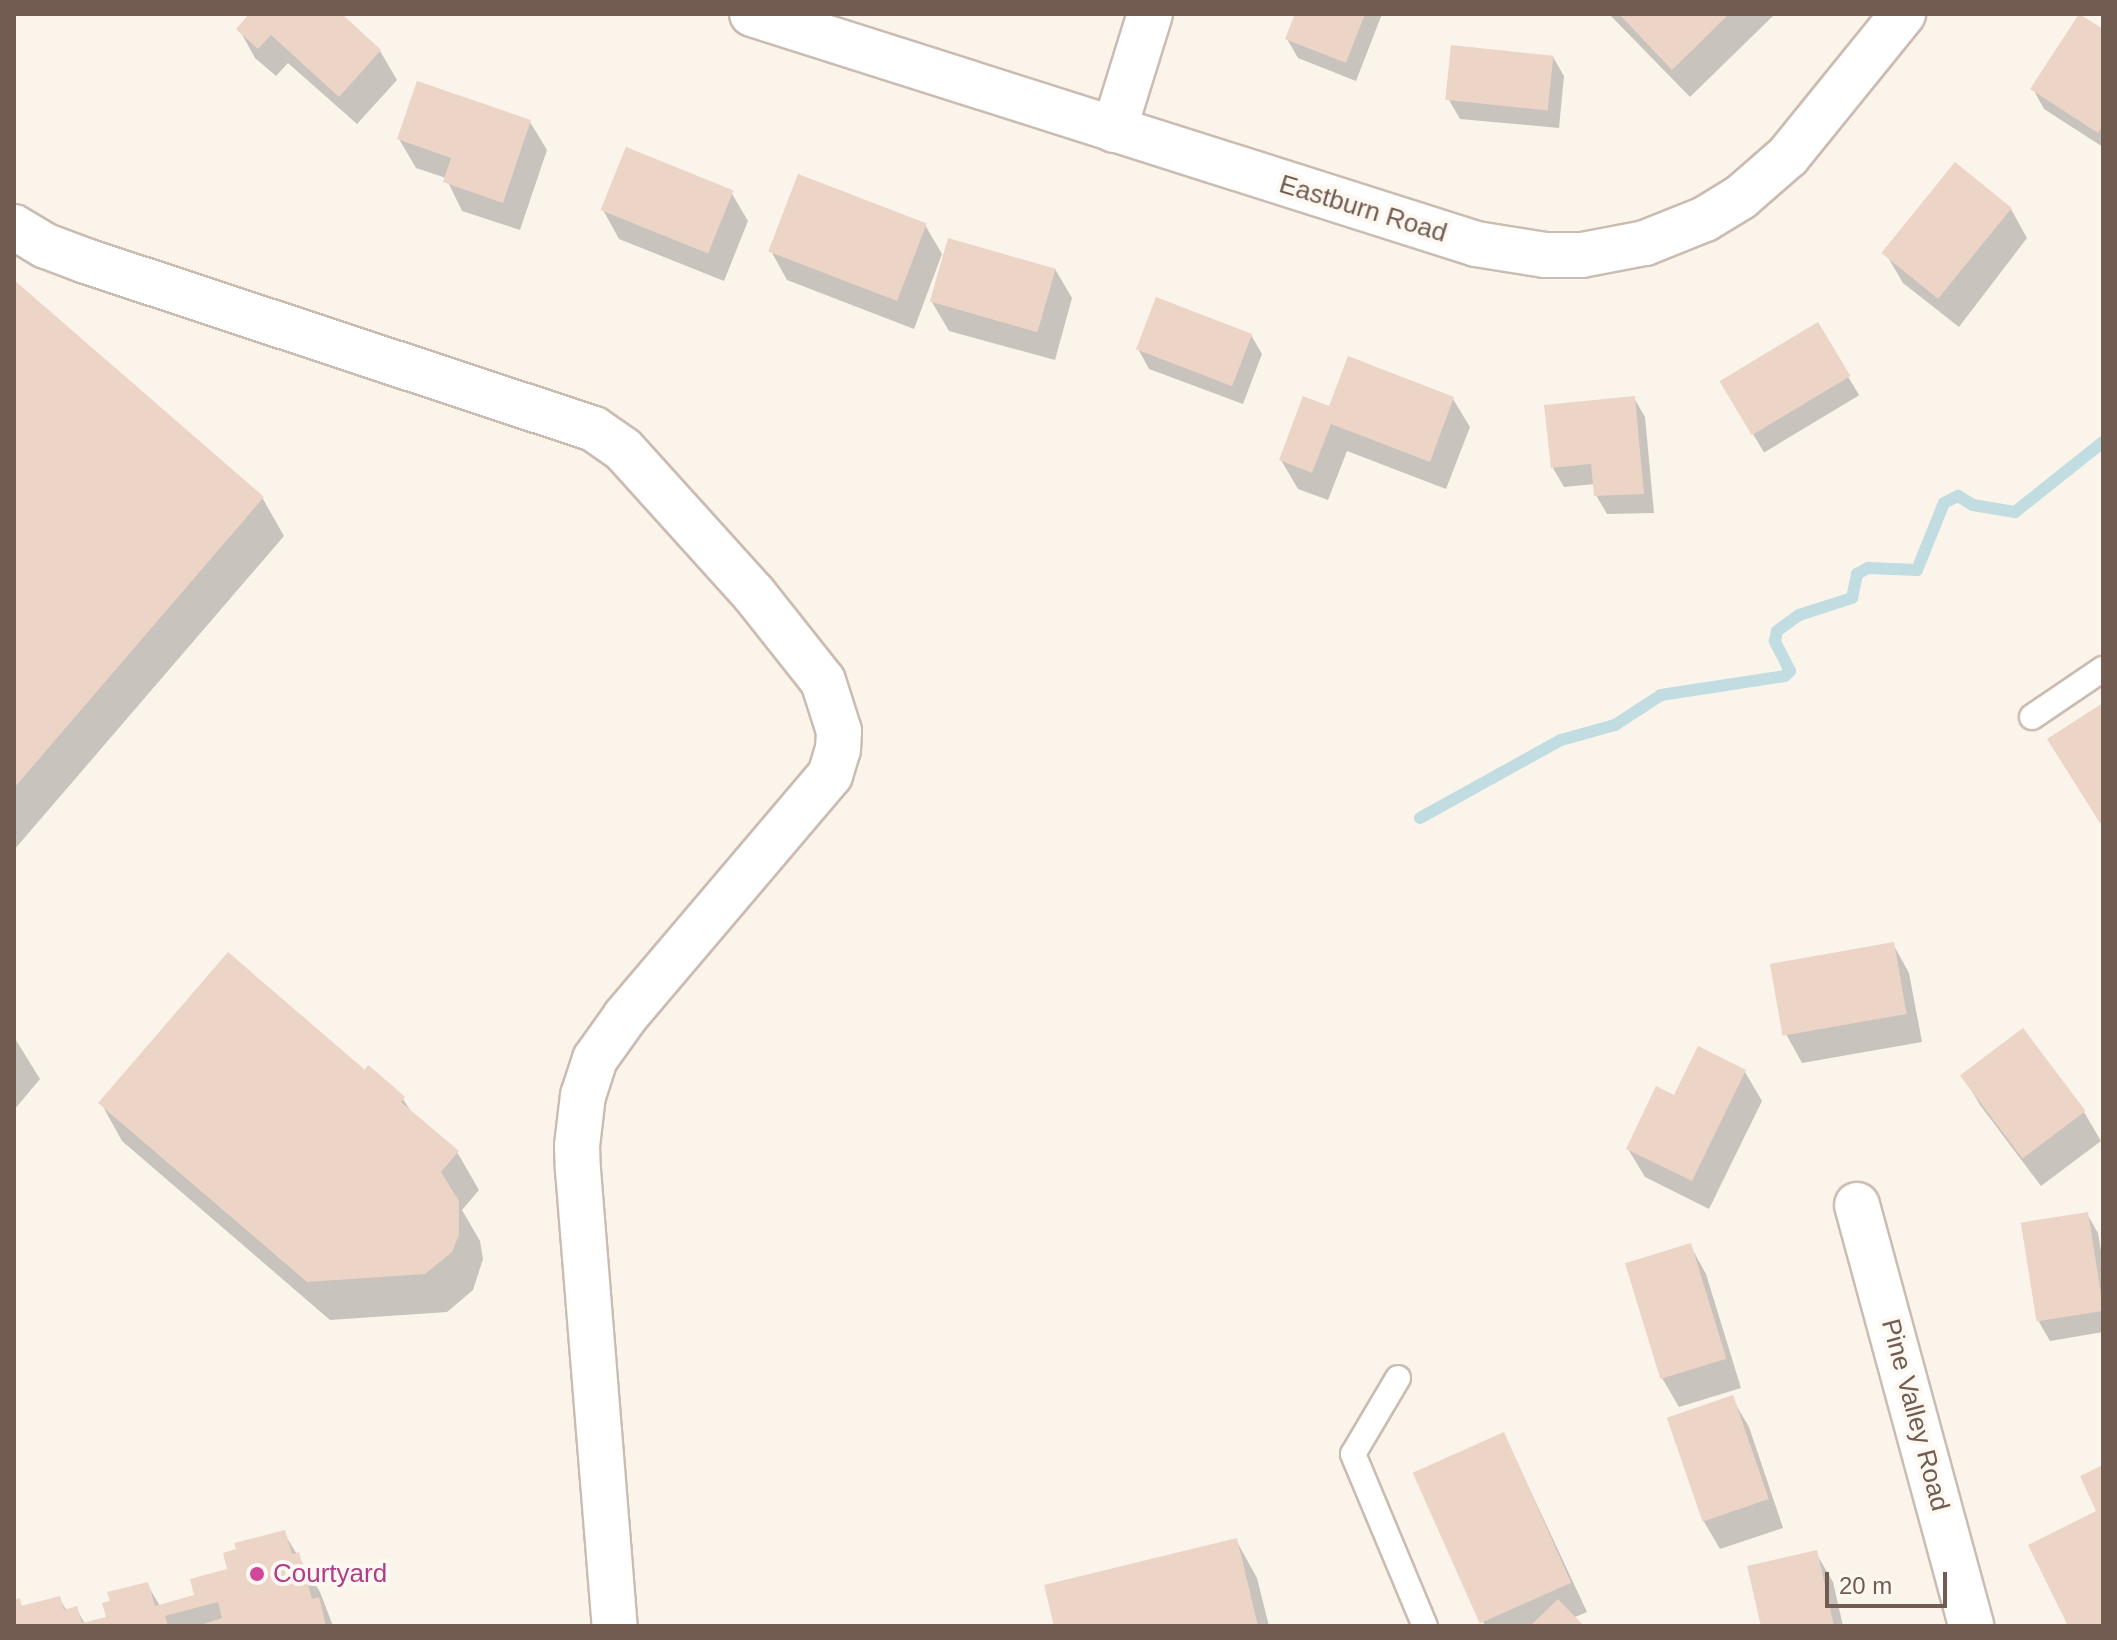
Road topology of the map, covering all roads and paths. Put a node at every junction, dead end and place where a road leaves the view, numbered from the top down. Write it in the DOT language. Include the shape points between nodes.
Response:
graph roads {
  1 [pos="752,14"];
  2 [pos="1150,14"];
  3 [pos="1903,14"];
  4 [pos="1114,130"];
  5 [pos="14,227"];
  6 [pos="2103,669"];
  7 [pos="2032,717"];
  8 [pos="1857,1205"];
  9 [pos="1398,1378"];
  10 [pos="615,1626"];
  11 [pos="1425,1626"];
  12 [pos="1971,1626"];
  1 -- 4 [label="street, Eastburn Road"];
  2 -- 4 [label="street"];
  3 -- 4 [label="street, Eastburn Road" via="1788,156 1741,197 1705,219 1645,243 1582,255 1476,244"];
  5 -- 10 [label="street" via="67,254 594,429 623,449 754,594 823,681 839,731 830,775 625,1017 595,1059 583,1095 578,1170"];
  6 -- 7 [label="lane"];
  8 -- 12 [label="street, Pine Valley Road"];
  9 -- 11 [label="lane" via="1353,1454"];
}
